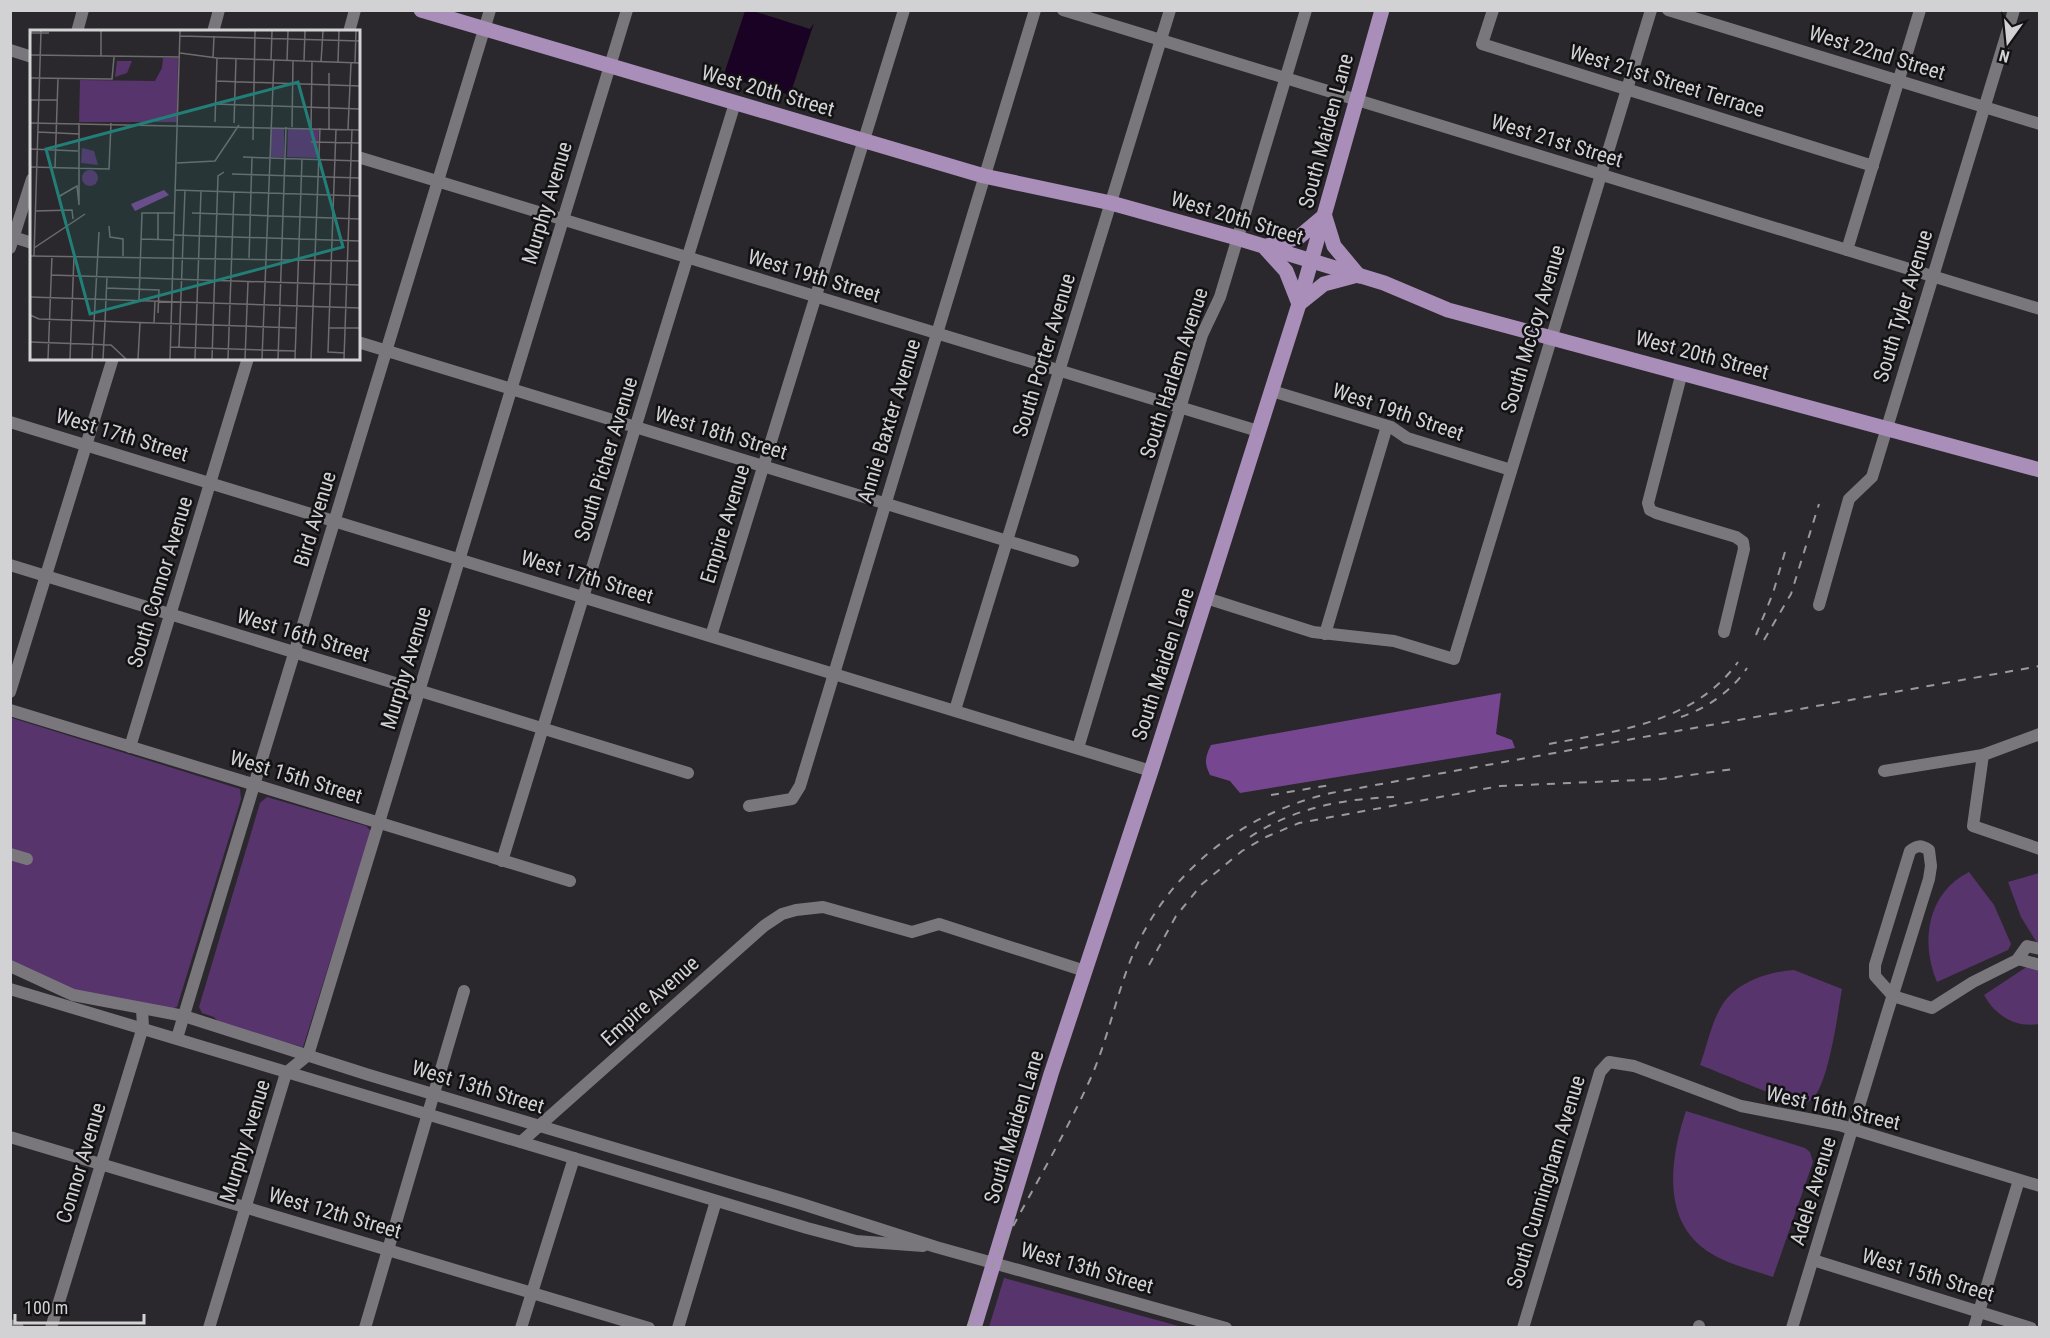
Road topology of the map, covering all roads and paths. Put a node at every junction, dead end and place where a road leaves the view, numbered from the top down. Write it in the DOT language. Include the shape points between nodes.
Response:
graph roads {
  1 [pos="83,10"];
  2 [pos="219,10"];
  3 [pos="355,10"];
  4 [pos="421,10"];
  5 [pos="490,10"];
  6 [pos="627,10"];
  7 [pos="904,10"];
  8 [pos="1035,10"];
  9 [pos="1063,10"];
  10 [pos="1170,10"];
  11 [pos="1306,10"];
  12 [pos="1382,10"];
  13 [pos="1493,10"];
  14 [pos="1651,10"];
  15 [pos="1668,10"];
  16 [pos="1920,10"];
  17 [pos="2013,10"];
  18 [pos="485,29"];
  19 [pos="77,30"];
  20 [pos="214,30"];
  21 [pos="350,30"];
  22 [pos="1161,40"];
  23 [pos="10,50"];
  24 [pos="30,56"];
  25 [pos="609,66"];
  26 [pos="1286,78"];
  27 [pos="1899,80"];
  28 [pos="1627,90"];
  29 [pos="1358,100"];
  30 [pos="735,103"];
  31 [pos="1983,107"];
  32 [pos="2040,124"];
  33 [pos="865,142"];
  34 [pos="360,158"];
  35 [pos="1873,166"];
  36 [pos="1601,174"];
  37 [pos="984,177"];
  38 [pos="438,181"];
  39 [pos="30,185"];
  40 [pos="1111,203"];
  41 [pos="1325,215"];
  42 [pos="562,219"];
  43 [pos="1237,238"];
  44 [pos="12,240"];
  45 [pos="30,243"];
  46 [pos="1264,247"];
  47 [pos="1847,250"];
  48 [pos="688,257"];
  49 [pos="1311,262"];
  50 [pos="1359,276"];
  51 [pos="1932,276"];
  52 [pos="816,297"];
  53 [pos="1299,304"];
  54 [pos="2040,309"];
  55 [pos="936,334"];
  56 [pos="1551,336"];
  57 [pos="360,343"];
  58 [pos="387,351"];
  59 [pos="112,360"];
  60 [pos="247,360"];
  61 [pos="1060,371"];
  62 [pos="1682,372"];
  63 [pos="511,389"];
  64 [pos="1272,391"];
  65 [pos="1182,408"];
  66 [pos="10,422"];
  67 [pos="1387,426"];
  68 [pos="1887,427"];
  69 [pos="636,428"];
  70 [pos="1258,431"];
  71 [pos="87,445"];
  72 [pos="764,466"];
  73 [pos="1511,470"];
  74 [pos="2040,470"];
  75 [pos="210,483"];
  76 [pos="884,503"];
  77 [pos="335,521"];
  78 [pos="1007,541"];
  79 [pos="459,559"];
  80 [pos="1073,561"];
  81 [pos="10,566"];
  82 [pos="46,576"];
  83 [pos="584,597"];
  84 [pos="1206,598"];
  85 [pos="1819,605"];
  86 [pos="170,614"];
  87 [pos="1724,632"];
  88 [pos="1325,634"];
  89 [pos="711,636"];
  90 [pos="295,653"];
  91 [pos="833,673"];
  92 [pos="419,691"];
  93 [pos="10,692"];
  94 [pos="10,710"];
  95 [pos="955,710"];
  96 [pos="543,729"];
  97 [pos="2040,734"];
  98 [pos="130,747"];
  99 [pos="1078,748"];
  100 [pos="1983,755"];
  101 [pos="1151,771"];
  102 [pos="1884,771"];
  103 [pos="688,773"];
  104 [pos="255,786"];
  105 [pos="749,806"];
  106 [pos="378,823"];
  107 [pos="2040,849"];
  108 [pos="10,854"];
  109 [pos="27,859"];
  110 [pos="502,861"];
  111 [pos="570,881"];
  112 [pos="2040,949"];
  113 [pos="2018,959"];
  114 [pos="2040,965"];
  115 [pos="10,966"];
  116 [pos="1085,971"];
  117 [pos="10,989"];
  118 [pos="464,991"];
  119 [pos="1893,996"];
  120 [pos="142,1009"];
  121 [pos="184,1016"];
  122 [pos="143,1027"];
  123 [pos="232,1032"];
  124 [pos="177,1038"];
  125 [pos="225,1053"];
  126 [pos="308,1055"];
  127 [pos="1620,1062"];
  128 [pos="286,1073"];
  129 [pos="369,1075"];
  130 [pos="432,1093"];
  131 [pos="361,1094"];
  132 [pos="429,1115"];
  133 [pos="506,1116"];
  134 [pos="539,1125"];
  135 [pos="1852,1129"];
  136 [pos="569,1134"];
  137 [pos="500,1136"];
  138 [pos="10,1137"];
  139 [pos="521,1142"];
  140 [pos="622,1150"];
  141 [pos="569,1156"];
  142 [pos="651,1159"];
  143 [pos="102,1164"];
  144 [pos="615,1171"];
  145 [pos="704,1175"];
  146 [pos="644,1180"];
  147 [pos="2019,1180"];
  148 [pos="735,1184"];
  149 [pos="2040,1186"];
  150 [pos="697,1195"];
  151 [pos="716,1201"];
  152 [pos="729,1205"];
  153 [pos="246,1207"];
  154 [pos="936,1246"];
  155 [pos="389,1249"];
  156 [pos="1813,1260"];
  157 [pos="994,1262"];
  158 [pos="532,1293"];
  159 [pos="1979,1311"];
  160 [pos="10,1325"];
  161 [pos="18,1328"];
  162 [pos="51,1328"];
  163 [pos="209,1328"];
  164 [pos="365,1328"];
  165 [pos="521,1328"];
  166 [pos="649,1328"];
  167 [pos="678,1328"];
  168 [pos="974,1328"];
  169 [pos="1226,1328"];
  170 [pos="1523,1328"];
  171 [pos="1792,1328"];
  172 [pos="1974,1328"];
  173 [pos="2031,1328"];
  1 -- 19 [label="street"];
  2 -- 20 [label="street"];
  3 -- 21 [label="street"];
  4 -- 18 [label="main road, West 20th Street"];
  5 -- 18 [label="street, Bird Avenue"];
  6 -- 25 [label="street, Murphy Avenue"];
  7 -- 33 [label="street, Empire Avenue"];
  8 -- 37 [label="street, Annie Baxter Avenue"];
  9 -- 22 [label="street, West 21st Street"];
  10 -- 22 [label="street, South Porter Avenue"];
  11 -- 26 [label="street, South Harlem Avenue"];
  12 -- 29 [label="main road, South Maiden Lane"];
  13 -- 28 [label="street, West 21st Street Terrace" via="1482,44"];
  14 -- 28 [label="street, South McCoy Avenue"];
  15 -- 27 [label="street, West 22nd Street"];
  16 -- 27 [label="street"];
  17 -- 31 [label="street, South Tyler Avenue"];
  18 -- 25 [label="main road, West 20th Street"];
  18 -- 38 [label="street, Bird Avenue"];
  22 -- 26 [label="street, West 21st Street"];
  22 -- 40 [label="street, South Porter Avenue"];
  23 -- 24 [label="street"];
  25 -- 30 [label="main road, West 20th Street"];
  25 -- 42 [label="street, Murphy Avenue"];
  26 -- 29 [label="street, West 21st Street"];
  26 -- 43 [label="street, South Harlem Avenue"];
  27 -- 31 [label="street, West 22nd Street"];
  27 -- 35 [label="street"];
  28 -- 35 [label="street, West 21st Street Terrace"];
  28 -- 36 [label="street, South McCoy Avenue"];
  29 -- 36 [label="street, West 21st Street"];
  29 -- 41 [label="main road, South Maiden Lane"];
  30 -- 33 [label="main road, West 20th Street"];
  30 -- 48 [label="street, South Picher Avenue"];
  31 -- 32 [label="street, West 22nd Street"];
  31 -- 51 [label="street, South Tyler Avenue"];
  33 -- 37 [label="main road, West 20th Street"];
  33 -- 52 [label="street, Empire Avenue"];
  34 -- 38 [label="street, West 19th Street"];
  35 -- 47 [label="street"];
  36 -- 47 [label="street, West 21st Street"];
  36 -- 56 [label="street, South McCoy Avenue"];
  37 -- 40 [label="main road, West 20th Street"];
  37 -- 55 [label="street, Annie Baxter Avenue"];
  38 -- 42 [label="street, West 19th Street"];
  38 -- 58 [label="street, Bird Avenue"];
  39 -- 44 [label="street"];
  40 -- 43 [label="main road, West 20th Street"];
  40 -- 61 [label="street, South Porter Avenue"];
  41 -- 46 [label="main road" via="1299,237"];
  41 -- 49 [label="main road, South Maiden Lane"];
  41 -- 50 [label="main road" via="1334,246"];
  42 -- 48 [label="street, West 19th Street"];
  42 -- 63 [label="street, Murphy Avenue"];
  43 -- 46 [label="main road, West 20th Street"];
  43 -- 65 [label="street, South Harlem Avenue" via="1218,303 1204,330"];
  44 -- 45 [label="street"];
  46 -- 49 [label="main road, West 20th Street"];
  46 -- 53 [label="main road" via="1286,271"];
  47 -- 51 [label="street, West 21st Street"];
  48 -- 52 [label="street, West 19th Street"];
  48 -- 69 [label="street, South Picher Avenue"];
  49 -- 50 [label="main road, West 20th Street"];
  49 -- 53 [label="main road, South Maiden Lane"];
  50 -- 53 [label="main road" via="1331,281"];
  50 -- 56 [label="main road, West 20th Street" via="1448,310"];
  51 -- 54 [label="street, West 21st Street"];
  51 -- 68 [label="street, South Tyler Avenue"];
  52 -- 55 [label="street, West 19th Street"];
  52 -- 72 [label="street, Empire Avenue"];
  53 -- 64 [label="main road, South Maiden Lane"];
  55 -- 61 [label="street, West 19th Street"];
  55 -- 76 [label="street, Annie Baxter Avenue"];
  56 -- 62 [label="main road, West 20th Street"];
  56 -- 73 [label="street, South McCoy Avenue"];
  57 -- 58 [label="street, West 18th Street"];
  58 -- 63 [label="street, West 18th Street"];
  58 -- 77 [label="street, Bird Avenue"];
  59 -- 71 [label="street"];
  60 -- 75 [label="street, South Connor Avenue"];
  61 -- 65 [label="street, West 19th Street"];
  61 -- 78 [label="street, South Porter Avenue"];
  62 -- 68 [label="main road, West 20th Street"];
  62 -- 87 [label="street" via="1647,502 1656,513 1743,542"];
  63 -- 69 [label="street, West 18th Street"];
  63 -- 79 [label="street, Murphy Avenue"];
  64 -- 67 [label="street, West 19th Street"];
  64 -- 70 [label="main road, South Maiden Lane"];
  65 -- 70 [label="street, West 19th Street"];
  65 -- 99 [label="street, South Harlem Avenue"];
  66 -- 71 [label="street, West 17th Street"];
  67 -- 73 [label="street, West 19th Street" via="1407,438"];
  67 -- 88 [label="street"];
  68 -- 74 [label="main road, West 20th Street"];
  68 -- 85 [label="street, South Tyler Avenue" via="1872,477 1850,499"];
  69 -- 72 [label="street, West 18th Street"];
  69 -- 83 [label="street, South Picher Avenue"];
  70 -- 84 [label="main road, South Maiden Lane"];
  71 -- 75 [label="street, West 17th Street"];
  71 -- 82 [label="street"];
  72 -- 76 [label="street, West 18th Street"];
  72 -- 89 [label="street, Empire Avenue"];
  73 -- 88 [label="street, South McCoy Avenue" via="1454,659 1394,641"];
  75 -- 77 [label="street, West 17th Street"];
  75 -- 86 [label="street, South Connor Avenue"];
  76 -- 78 [label="street, West 18th Street"];
  76 -- 91 [label="street, Annie Baxter Avenue"];
  77 -- 79 [label="street, West 17th Street"];
  77 -- 90 [label="street, Bird Avenue"];
  78 -- 80 [label="street, West 18th Street"];
  78 -- 95 [label="street, South Porter Avenue"];
  79 -- 83 [label="street, West 17th Street"];
  79 -- 92 [label="street, Murphy Avenue"];
  81 -- 82 [label="street, West 16th Street"];
  82 -- 86 [label="street, West 16th Street"];
  82 -- 93 [label="street"];
  83 -- 89 [label="street, West 17th Street"];
  83 -- 96 [label="street, South Picher Avenue"];
  84 -- 88 [label="street"];
  84 -- 101 [label="main road, South Maiden Lane"];
  86 -- 90 [label="street, West 16th Street"];
  86 -- 98 [label="street, South Connor Avenue"];
  89 -- 91 [label="street, West 17th Street"];
  90 -- 92 [label="street, West 16th Street"];
  90 -- 104 [label="street, Bird Avenue"];
  91 -- 95 [label="street, West 17th Street"];
  91 -- 105 [label="street, Annie Baxter Avenue" via="796,795 784,802"];
  92 -- 96 [label="street, West 16th Street"];
  92 -- 106 [label="street, Murphy Avenue"];
  94 -- 98 [label="street, West 15th Street"];
  95 -- 99 [label="street, West 17th Street"];
  96 -- 103 [label="street, West 16th Street"];
  96 -- 110 [label="street, South Picher Avenue"];
  97 -- 100 [label="street"];
  98 -- 104 [label="street, West 15th Street"];
  99 -- 101 [label="street, West 17th Street"];
  100 -- 102 [label="street"];
  100 -- 107 [label="street" via="1973,826"];
  101 -- 116 [label="main road, South Maiden Lane"];
  104 -- 106 [label="street, West 15th Street"];
  104 -- 121 [label="street, Bird Avenue"];
  106 -- 110 [label="street, West 15th Street"];
  106 -- 126 [label="street, Murphy Avenue"];
  108 -- 109 [label="street"];
  110 -- 111 [label="street, West 15th Street"];
  112 -- 113 [label="street" via="2027,946"];
  113 -- 114 [label="street"];
  113 -- 119 [label="street" via="1932,1008"];
  115 -- 120 [label="street, West 13th Street" via="73,995"];
  116 -- 134 [label="street, Empire Avenue" via="939,924 912,932 823,907 782,914"];
  116 -- 157 [label="main road, South Maiden Lane"];
  117 -- 122 [label="street, West 13th Street"];
  118 -- 130 [label="street"];
  119 -- 119 [label="street" via="1875,976 1875,965 1906,860 1916,846 1923,846 1931,857 1929,879"];
  119 -- 135 [label="street, Adele Avenue"];
  120 -- 121 [label="street, West 13th Street"];
  120 -- 122 [label="street, Connor Avenue"];
  121 -- 123 [label="street, West 13th Street"];
  121 -- 124 [label="street, Bird Avenue"];
  122 -- 124 [label="street, West 13th Street"];
  122 -- 143 [label="street, Connor Avenue"];
  123 -- 125 [label="street"];
  123 -- 126 [label="street, West 13th Street"];
  124 -- 125 [label="street, West 13th Street"];
  125 -- 128 [label="street, West 13th Street"];
  126 -- 128 [label="street, Murphy Avenue"];
  126 -- 129 [label="street, West 13th Street"];
  127 -- 135 [label="street, West 16th Street" via="1741,1106"];
  127 -- 170 [label="street, South Cunningham Avenue" via="1609,1062 1599,1072"];
  128 -- 131 [label="street, West 13th Street"];
  128 -- 153 [label="street, Murphy Avenue"];
  129 -- 130 [label="street, West 13th Street"];
  129 -- 131 [label="street"];
  130 -- 132 [label="street"];
  130 -- 133 [label="street, West 13th Street"];
  131 -- 132 [label="street, West 13th Street"];
  132 -- 137 [label="street, West 13th Street"];
  132 -- 155 [label="street"];
  133 -- 134 [label="street, West 13th Street"];
  133 -- 137 [label="street"];
  134 -- 136 [label="street, West 13th Street"];
  134 -- 139 [label="street, Empire Avenue"];
  135 -- 147 [label="street, West 16th Street"];
  135 -- 156 [label="street, Adele Avenue"];
  136 -- 140 [label="street, West 13th Street"];
  136 -- 141 [label="street"];
  137 -- 139 [label="street, West 13th Street"];
  138 -- 143 [label="street, West 12th Street"];
  139 -- 141 [label="street, West 13th Street"];
  140 -- 142 [label="street, West 13th Street"];
  140 -- 144 [label="street"];
  141 -- 144 [label="street, West 13th Street"];
  141 -- 158 [label="street"];
  142 -- 145 [label="street, West 13th Street"];
  142 -- 146 [label="street"];
  143 -- 153 [label="street, West 12th Street"];
  143 -- 162 [label="street, Connor Avenue"];
  144 -- 146 [label="street, West 13th Street"];
  145 -- 148 [label="street, West 13th Street"];
  145 -- 150 [label="street"];
  146 -- 150 [label="street, West 13th Street"];
  147 -- 149 [label="street, West 16th Street"];
  147 -- 159 [label="street"];
  148 -- 152 [label="street"];
  148 -- 154 [label="street, West 13th Street"];
  150 -- 151 [label="street, West 13th Street"];
  151 -- 152 [label="street, West 13th Street"];
  151 -- 167 [label="street"];
  152 -- 154 [label="street, West 13th Street" via="856,1241"];
  153 -- 155 [label="street, West 12th Street"];
  153 -- 163 [label="street, Murphy Avenue"];
  154 -- 157 [label="street, West 13th Street"];
  155 -- 158 [label="street, West 12th Street"];
  155 -- 164 [label="street"];
  156 -- 159 [label="street, West 15th Street"];
  156 -- 171 [label="street, Adele Avenue"];
  157 -- 168 [label="main road, South Maiden Lane"];
  157 -- 169 [label="street, West 13th Street"];
  158 -- 165 [label="street"];
  158 -- 166 [label="street, West 12th Street"];
  159 -- 172 [label="street"];
  159 -- 173 [label="street, West 15th Street"];
  160 -- 161 [label="street"];
}
